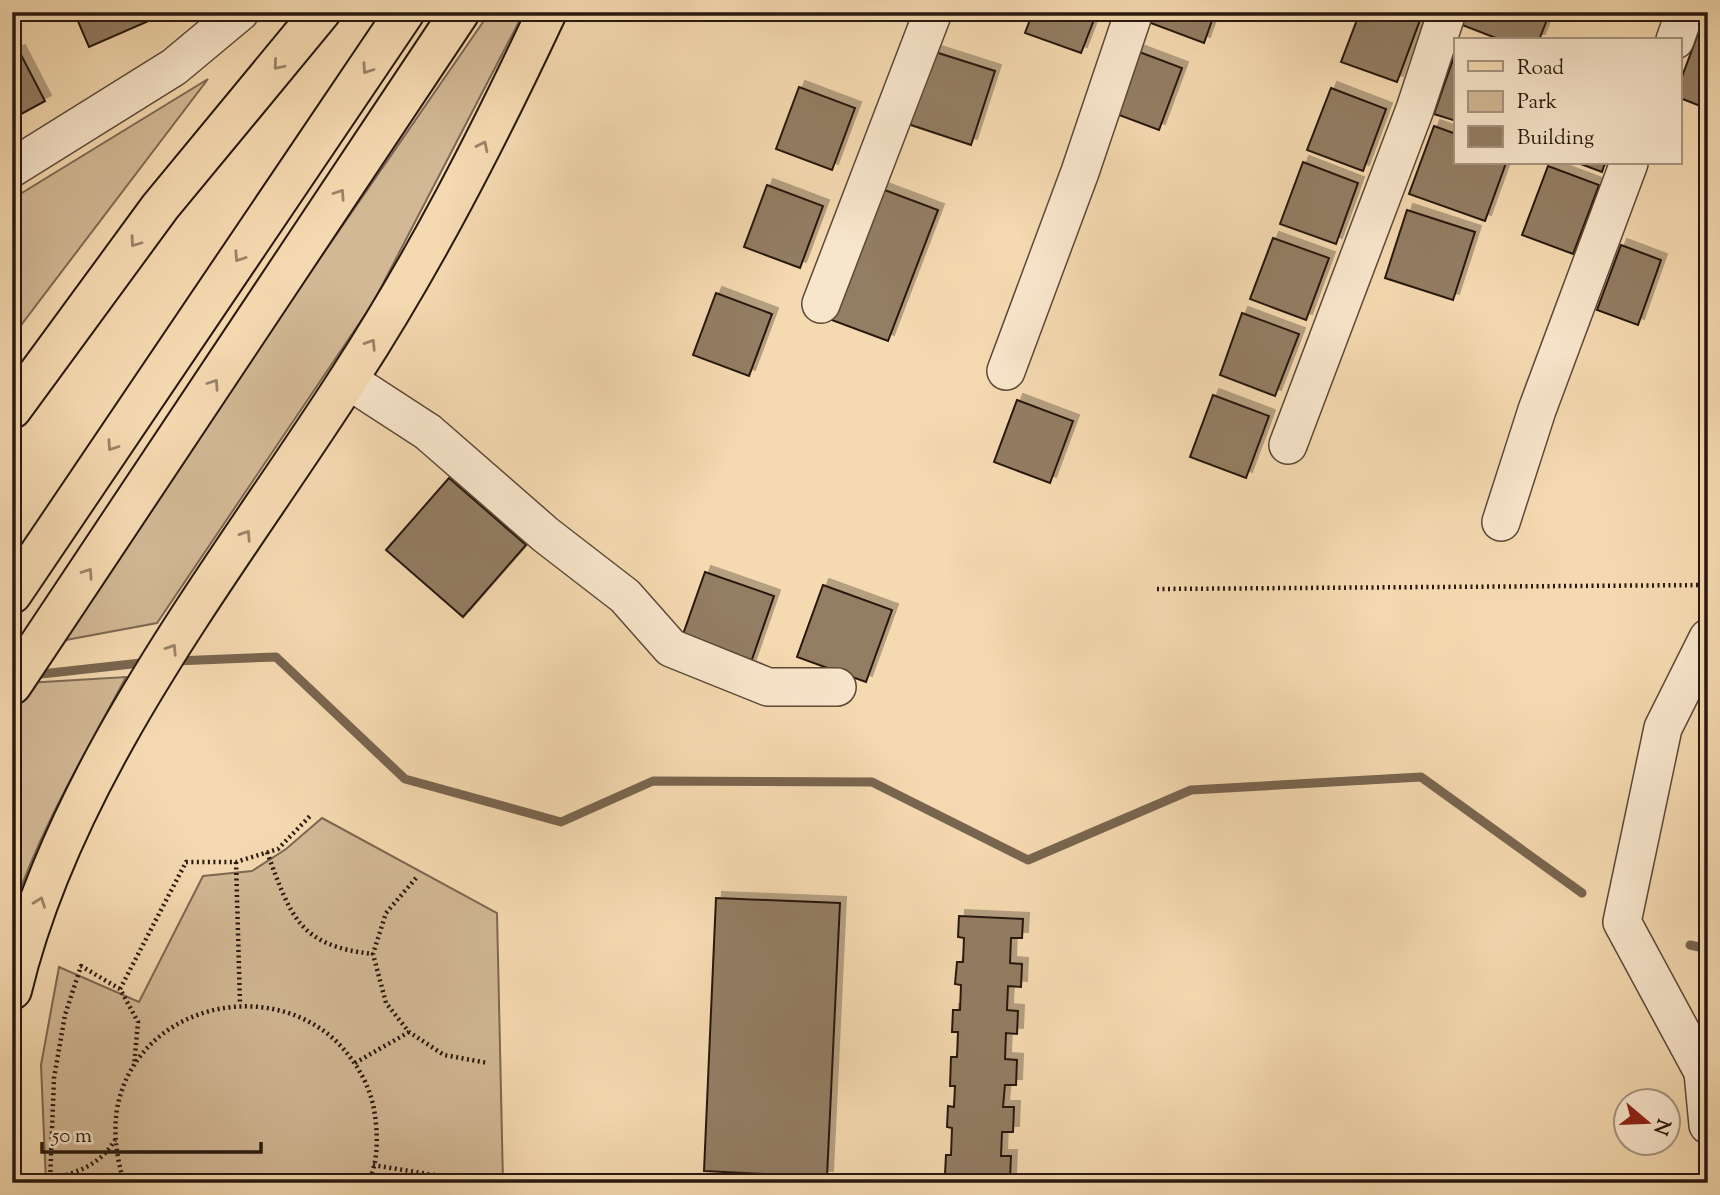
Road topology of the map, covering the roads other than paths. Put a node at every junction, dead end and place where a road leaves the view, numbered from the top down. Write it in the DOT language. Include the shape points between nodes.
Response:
graph roads {
  1 [pos="240,12"];
  2 [pos="321,12"];
  3 [pos="405,12"];
  4 [pos="460,12"];
  5 [pos="547,12"];
  6 [pos="933,12"];
  7 [pos="1134,12"];
  8 [pos="1447,12"];
  9 [pos="1685,12"];
  10 [pos="1676,38"];
  11 [pos="1629,164"];
  12 [pos="12,167"];
  13 [pos="821,303"];
  14 [pos="1006,371"];
  15 [pos="348,380"];
  16 [pos="12,409"];
  17 [pos="1288,445"];
  18 [pos="1501,522"];
  19 [pos="12,594"];
  20 [pos="1708,638"];
  21 [pos="12,685"];
  22 [pos="837,687"];
  23 [pos="12,990"];
  24 [pos="1705,1072"];
  25 [pos="1708,1125"];
  1 -- 12 [label="street" via="174,67"];
  2 -- 16 [label="main road, one-way" via="160,207"];
  3 -- 19 [label="main road, one-way"];
  21 -- 4 [label="main road, one-way"];
  15 -- 5 [label="main road, one-way" via="467,178"];
  6 -- 13 [label="street"];
  7 -- 14 [label="street"];
  8 -- 17 [label="street"];
  9 -- 10 [label="street"];
  11 -- 18 [label="street" via="1537,410"];
  15 -- 22 [label="street" via="428,432 546,535 625,596 671,648 768,687"];
  23 -- 15 [label="main road, one-way" via="32,922 66,837 134,706"];
  20 -- 24 [label="street" via="1663,728 1622,922"];
  24 -- 25 [label="street"];
}
